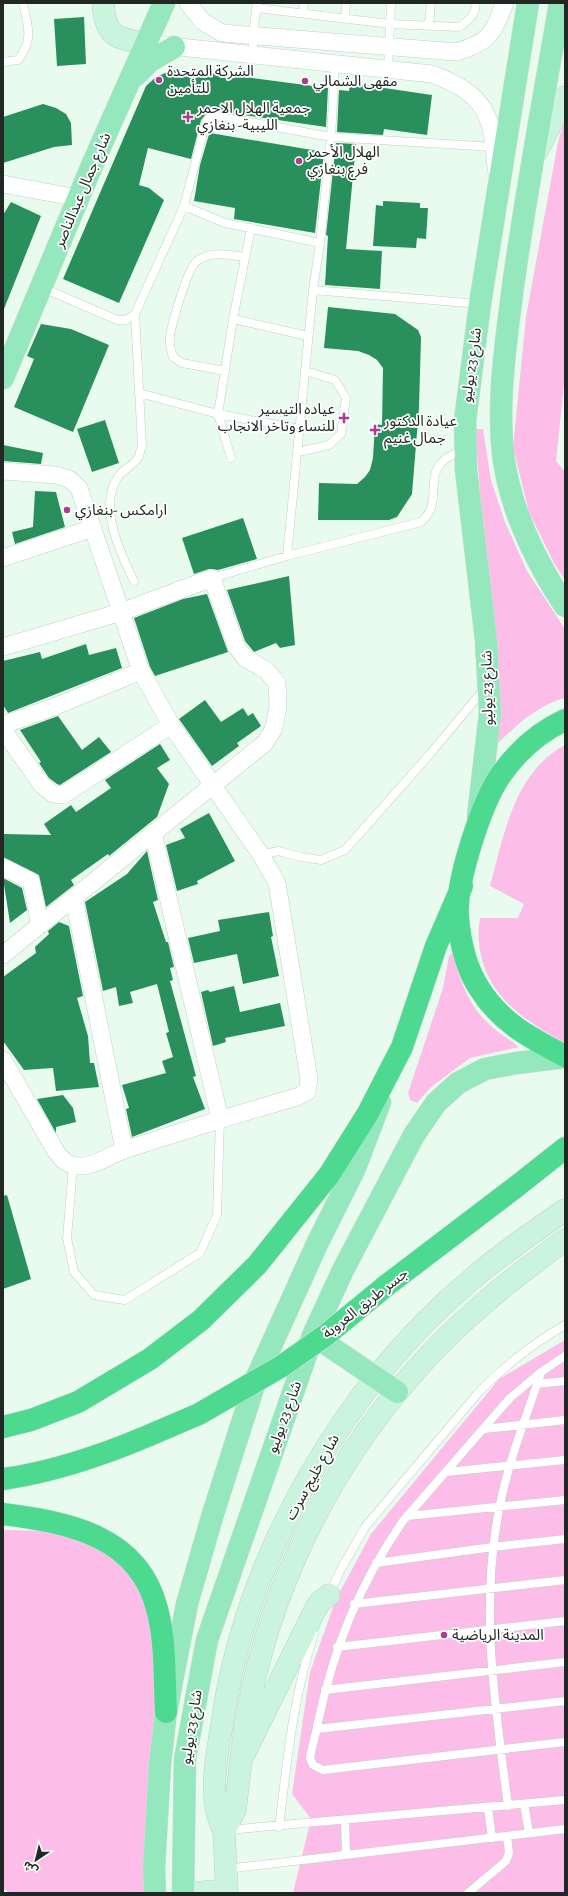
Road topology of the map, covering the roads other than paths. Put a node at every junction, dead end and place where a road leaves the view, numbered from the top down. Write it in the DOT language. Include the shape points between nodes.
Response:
graph roads {
  1 [pos="23,3"];
  2 [pos="103,3"];
  3 [pos="164,3"];
  4 [pos="188,3"];
  5 [pos="304,3"];
  6 [pos="346,3"];
  7 [pos="391,3"];
  8 [pos="431,3"];
  9 [pos="476,3"];
  10 [pos="505,3"];
  11 [pos="528,3"];
  12 [pos="560,3"];
  13 [pos="257,5"];
  14 [pos="303,13"];
  15 [pos="345,18"];
  16 [pos="390,24"];
  17 [pos="429,26"];
  18 [pos="253,34"];
  19 [pos="147,44"];
  20 [pos="174,46"];
  21 [pos="389,47"];
  22 [pos="253,55"];
  23 [pos="3,62"];
  24 [pos="335,63"];
  25 [pos="388,69"];
  26 [pos="129,81"];
  27 [pos="565,97"];
  28 [pos="331,137"];
  29 [pos="494,147"];
  30 [pos="534,157"];
  31 [pos="3,184"];
  32 [pos="78,198"];
  33 [pos="497,199"];
  34 [pos="184,206"];
  35 [pos="251,228"];
  36 [pos="320,243"];
  37 [pos="245,257"];
  38 [pos="40,286"];
  39 [pos="313,290"];
  40 [pos="480,304"];
  41 [pos="135,314"];
  42 [pos="233,319"];
  43 [pos="308,336"];
  44 [pos="7,356"];
  45 [pos="225,370"];
  46 [pos="305,371"];
  47 [pos="3,378"];
  48 [pos="139,393"];
  49 [pos="218,414"];
  50 [pos="300,429"];
  51 [pos="466,448"];
  52 [pos="298,452"];
  53 [pos="231,458"];
  54 [pos="3,471"];
  55 [pos="93,528"];
  56 [pos="287,556"];
  57 [pos="112,557"];
  58 [pos="3,558"];
  59 [pos="212,578"];
  60 [pos="134,581"];
  61 [pos="565,606"];
  62 [pos="121,612"];
  63 [pos="3,647"];
  64 [pos="141,672"];
  65 [pos="489,683"];
  66 [pos="565,720"];
  67 [pos="3,725"];
  68 [pos="171,725"];
  69 [pos="3,730"];
  70 [pos="212,785"];
  71 [pos="477,826"];
  72 [pos="153,833"];
  73 [pos="261,856"];
  74 [pos="3,867"];
  75 [pos="462,886"];
  76 [pos="74,898"];
  77 [pos="40,926"];
  78 [pos="3,955"];
  79 [pos="565,1057"];
  80 [pos="3,1060"];
  81 [pos="387,1078"];
  82 [pos="220,1119"];
  83 [pos="565,1148"];
  84 [pos="124,1150"];
  85 [pos="73,1166"];
  86 [pos="565,1210"];
  87 [pos="565,1240"];
  88 [pos="565,1325"];
  89 [pos="313,1335"];
  90 [pos="565,1356"];
  91 [pos="541,1372"];
  92 [pos="377,1377"];
  93 [pos="565,1381"];
  94 [pos="537,1384"];
  95 [pos="398,1392"];
  96 [pos="565,1420"];
  97 [pos="523,1425"];
  98 [pos="3,1427"];
  99 [pos="484,1429"];
  100 [pos="565,1460"];
  101 [pos="509,1466"];
  102 [pos="446,1472"];
  103 [pos="3,1480"];
  104 [pos="565,1500"];
  105 [pos="500,1506"];
  106 [pos="3,1514"];
  107 [pos="407,1516"];
  108 [pos="565,1539"];
  109 [pos="493,1547"];
  110 [pos="376,1563"];
  111 [pos="565,1580"];
  112 [pos="489,1589"];
  113 [pos="329,1595"];
  114 [pos="354,1604"];
  115 [pos="565,1621"];
  116 [pos="489,1629"];
  117 [pos="337,1647"];
  118 [pos="565,1662"];
  119 [pos="491,1670"];
  120 [pos="325,1690"];
  121 [pos="565,1701"];
  122 [pos="496,1709"];
  123 [pos="166,1712"];
  124 [pos="317,1729"];
  125 [pos="565,1742"];
  126 [pos="500,1749"];
  127 [pos="241,1760"];
  128 [pos="565,1800"];
  129 [pos="524,1804"];
  130 [pos="508,1806"];
  131 [pos="488,1808"];
  132 [pos="345,1821"];
  133 [pos="279,1827"];
  134 [pos="565,1829"];
  135 [pos="224,1831"];
  136 [pos="529,1833"];
  137 [pos="507,1836"];
  138 [pos="492,1838"];
  139 [pos="346,1856"];
  140 [pos="226,1869"];
  141 [pos="227,1892"];
  142 [pos="155,1893"];
  143 [pos="183,1893"];
  144 [pos="196,1893"];
  145 [pos="468,1893"];
  1 -- 23 [label="lane" via="30,35 26,49 18,60"];
  2 -- 19 [label="main road" via="106,25 110,32 125,40"];
  3 -- 19 [label="main road, شارع جمال عبدالناصر"];
  4 -- 18 [label="street" via="202,21 222,33"];
  5 -- 14 [label="lane"];
  6 -- 15 [label="lane"];
  7 -- 16 [label="lane"];
  8 -- 17 [label="lane"];
  9 -- 17 [label="lane" via="476,10 468,21 459,26"];
  10 -- 21 [label="street" via="495,26 477,46 456,52"];
  11 -- 33 [label="main road, شارع 23 يوليو"];
  12 -- 30 [label="main road, شارع 23 يوليو"];
  13 -- 14 [label="lane"];
  13 -- 18 [label="lane"];
  14 -- 15 [label="lane"];
  15 -- 16 [label="lane"];
  16 -- 17 [label="lane"];
  16 -- 21 [label="lane"];
  18 -- 21 [label="street"];
  18 -- 22 [label="lane"];
  19 -- 20 [label="street"];
  19 -- 26 [label="main road, شارع جمال عبدالناصر"];
  20 -- 22 [label="street"];
  20 -- 26 [label="main road" via="150,61"];
  21 -- 25 [label="lane"];
  22 -- 24 [label="street"];
  24 -- 25 [label="street"];
  24 -- 28 [label="lane"];
  25 -- 29 [label="street" via="432,74 456,83 475,98 488,116"];
  26 -- 32 [label="main road, شارع جمال عبدالناصر"];
  27 -- 30 [label="main road"];
  28 -- 29 [label="lane"];
  28 -- 34 [label="lane" via="211,115 206,122"];
  28 -- 36 [label="lane"];
  29 -- 33 [label="street"];
  30 -- 61 [label="main road, شارع 23 يوليو" via="507,334 502,423 504,460 514,505 529,542 546,578"];
  31 -- 32 [label="street"];
  32 -- 38 [label="main road, شارع جمال عبدالناصر"];
  33 -- 40 [label="main road, شارع 23 يوليو"];
  34 -- 35 [label="lane" via="225,223"];
  34 -- 41 [label="lane"];
  35 -- 36 [label="lane"];
  35 -- 37 [label="lane"];
  36 -- 39 [label="lane"];
  37 -- 42 [label="lane"];
  37 -- 45 [label="lane" via="218,253 196,261 189,272 170,336 173,358 182,364"];
  38 -- 41 [label="lane" via="117,320 126,320"];
  38 -- 44 [label="main road, شارع جمال عبدالناصر"];
  39 -- 40 [label="lane"];
  39 -- 43 [label="lane"];
  40 -- 51 [label="main road, شارع 23 يوليو" via="467,393"];
  41 -- 48 [label="lane"];
  42 -- 43 [label="lane"];
  42 -- 45 [label="lane"];
  43 -- 46 [label="lane"];
  44 -- 47 [label="main road, شارع جمال عبدالناصر"];
  45 -- 49 [label="lane"];
  46 -- 50 [label="lane"];
  46 -- 52 [label="lane" via="335,380 346,398 341,434 329,445"];
  48 -- 49 [label="lane"];
  48 -- 57 [label="lane" via="142,446 138,458 118,476 111,491 109,506"];
  49 -- 50 [label="lane"];
  49 -- 53 [label="lane"];
  50 -- 52 [label="lane"];
  51 -- 56 [label="lane" via="440,464 434,479 433,506 429,516 421,522"];
  51 -- 65 [label="main road, شارع 23 يوليو" via="466,470"];
  52 -- 56 [label="lane"];
  54 -- 55 [label="street" via="56,475 70,480 79,488"];
  55 -- 57 [label="street"];
  55 -- 58 [label="street"];
  56 -- 59 [label="lane"];
  57 -- 60 [label="lane"];
  57 -- 62 [label="street"];
  59 -- 62 [label="street"];
  59 -- 70 [label="street" via="236,646 245,658 266,670 277,683 278,706 274,728 265,743"];
  62 -- 63 [label="street"];
  62 -- 64 [label="street"];
  64 -- 67 [label="street"];
  64 -- 68 [label="street"];
  65 -- 71 [label="main road, شارع 23 يوليو" via="490,713"];
  65 -- 73 [label="lane" via="345,850 321,860 278,851"];
  66 -- 71 [label="highway" via="540,734 503,772 488,797"];
  68 -- 69 [label="street" via="63,794 53,794 42,784"];
  68 -- 70 [label="street"];
  70 -- 72 [label="street"];
  70 -- 73 [label="street"];
  71 -- 75 [label="highway"];
  72 -- 76 [label="street"];
  72 -- 82 [label="street"];
  73 -- 82 [label="street" via="277,883 309,1079 306,1092 297,1098"];
  74 -- 77 [label="street" via="31,881"];
  75 -- 79 [label="highway" via="458,917 465,954 478,986 508,1023"];
  75 -- 81 [label="highway" via="436,946 402,1047"];
  76 -- 77 [label="street"];
  76 -- 84 [label="street"];
  77 -- 78 [label="street"];
  79 -- 89 [label="main road, شارع 23 يوليو" via="485,1069 458,1083 436,1103 414,1135 391,1177"];
  80 -- 85 [label="street" via="62,1161"];
  81 -- 98 [label="highway" via="328,1175 257,1265 201,1320 150,1359 78,1402 31,1420"];
  81 -- 123 [label="main road, شارع 23 يوليو" via="378,1110 355,1168 317,1244 256,1379 187,1604"];
  82 -- 84 [label="street"];
  82 -- 85 [label="lane" via="217,1215 200,1253 126,1300 94,1295 74,1272 67,1238"];
  83 -- 103 [label="highway, جسر طريق العروبة, bridge" via="326,1335 282,1366 199,1414 111,1452 36,1474"];
  84 -- 85 [label="street" via="84,1166"];
  86 -- 92 [label="main road, شارع خليج سرت" via="512,1246 470,1280 425,1323"];
  87 -- 95 [label="main road, شارع خليج سرت" via="484,1302 447,1337"];
  88 -- 113 [label="lane" via="526,1350 478,1394 366,1527"];
  89 -- 92 [label="main road"];
  89 -- 143 [label="main road, شارع 23 يوليو" via="207,1640 185,1759"];
  90 -- 91 [label="lane"];
  91 -- 94 [label="lane"];
  91 -- 99 [label="lane" via="510,1398"];
  92 -- 95 [label="main road"];
  92 -- 135 [label="main road, شارع خليج سرت" via="334,1438 288,1517 269,1558 241,1636 227,1689 217,1753 215,1799 217,1815"];
  93 -- 94 [label="lane"];
  94 -- 97 [label="lane"];
  95 -- 127 [label="main road, شارع خليج سرت" via="369,1428 341,1472 310,1527 288,1576 271,1622 258,1670 244,1732"];
  96 -- 97 [label="lane"];
  97 -- 99 [label="lane"];
  97 -- 101 [label="lane"];
  99 -- 102 [label="lane"];
  100 -- 101 [label="lane"];
  101 -- 102 [label="lane"];
  101 -- 105 [label="lane"];
  102 -- 107 [label="lane"];
  104 -- 105 [label="lane"];
  105 -- 107 [label="lane"];
  105 -- 109 [label="lane"];
  106 -- 123 [label="highway" via="52,1521 88,1532 113,1544 134,1562 148,1584 157,1608 162,1635"];
  107 -- 110 [label="lane"];
  108 -- 109 [label="lane"];
  109 -- 110 [label="lane"];
  109 -- 112 [label="lane"];
  110 -- 114 [label="lane"];
  111 -- 112 [label="lane"];
  112 -- 114 [label="lane"];
  112 -- 116 [label="lane"];
  113 -- 127 [label="main road" via="315,1610"];
  113 -- 133 [label="lane" via="305,1660 296,1695"];
  114 -- 117 [label="lane"];
  115 -- 116 [label="lane"];
  116 -- 117 [label="lane"];
  116 -- 119 [label="lane"];
  117 -- 120 [label="lane"];
  118 -- 119 [label="lane"];
  119 -- 120 [label="lane"];
  119 -- 122 [label="lane"];
  120 -- 124 [label="lane"];
  121 -- 122 [label="lane"];
  122 -- 124 [label="lane"];
  122 -- 126 [label="lane"];
  123 -- 142 [label="main road, شارع 23 يوليو" via="156,1809"];
  124 -- 126 [label="lane" via="310,1758 313,1765 324,1770"];
  125 -- 126 [label="lane"];
  126 -- 130 [label="lane"];
  127 -- 135 [label="main road, شارع خليج سرت" via="235,1810"];
  128 -- 129 [label="lane"];
  129 -- 130 [label="lane"];
  129 -- 136 [label="lane"];
  130 -- 131 [label="lane"];
  131 -- 132 [label="lane"];
  131 -- 138 [label="lane"];
  132 -- 133 [label="lane"];
  132 -- 139 [label="lane"];
  133 -- 135 [label="lane"];
  134 -- 136 [label="lane"];
  135 -- 140 [label="main road"];
  136 -- 137 [label="lane"];
  137 -- 138 [label="lane"];
  137 -- 145 [label="lane" via="509,1853 506,1861"];
  138 -- 139 [label="lane"];
  139 -- 140 [label="lane"];
  140 -- 141 [label="main road"];
  141 -- 144 [label="main road"];
}
